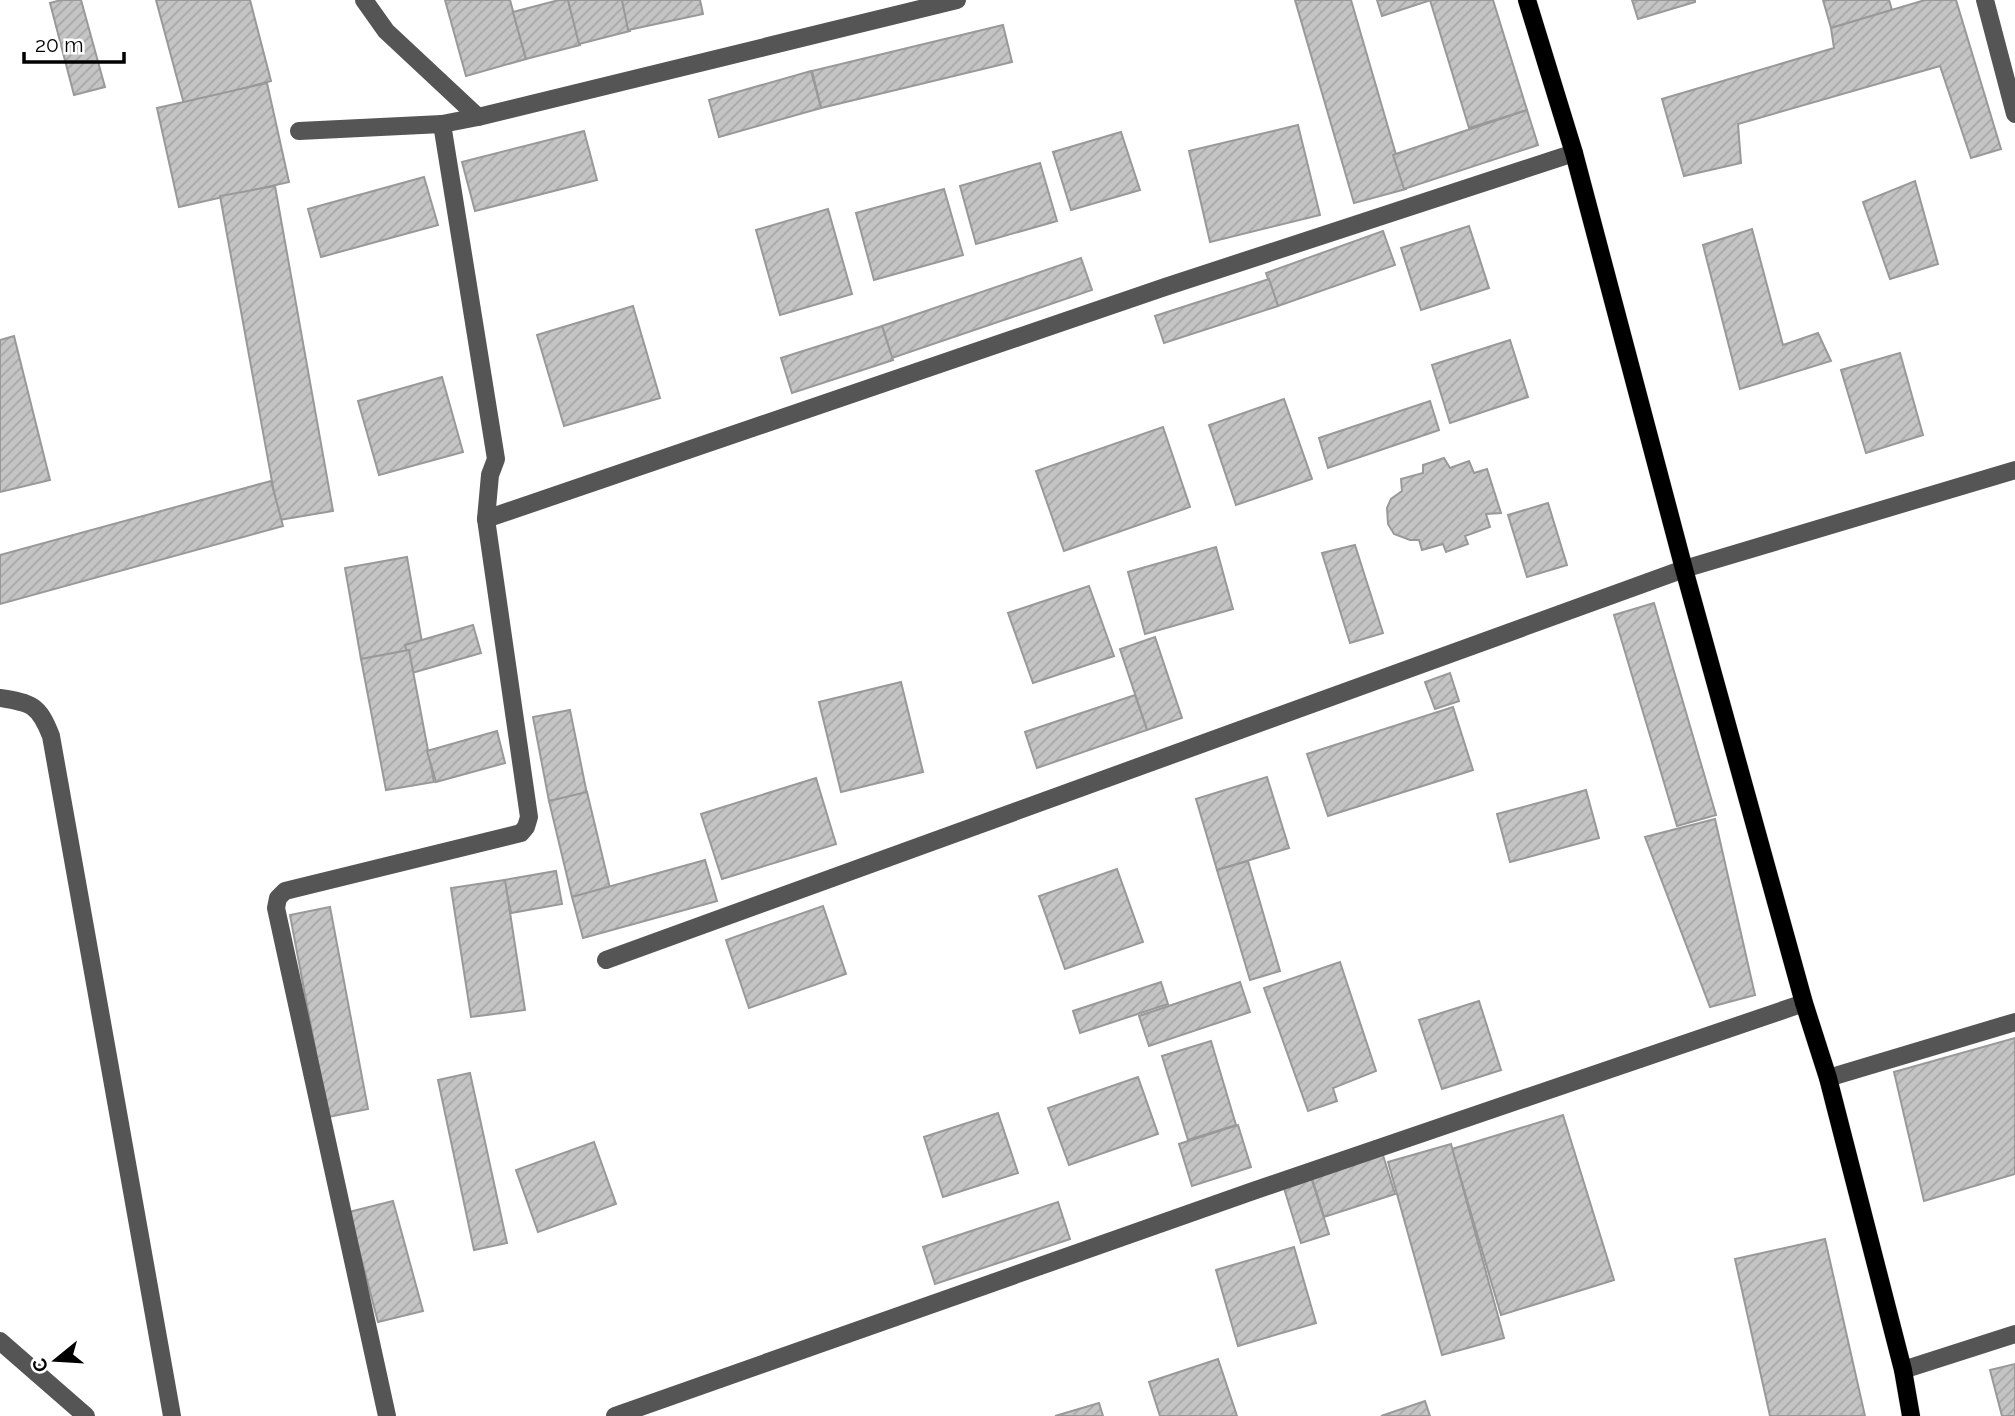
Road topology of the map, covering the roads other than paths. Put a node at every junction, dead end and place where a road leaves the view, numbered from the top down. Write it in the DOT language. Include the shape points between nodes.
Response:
graph roads {
  1 [pos="363,0"];
  2 [pos="957,0"];
  3 [pos="1527,0"];
  4 [pos="1985,0"];
  5 [pos="2015,114"];
  6 [pos="478,117"];
  7 [pos="442,124"];
  8 [pos="299,131"];
  9 [pos="1574,153"];
  10 [pos="2015,470"];
  11 [pos="486,519"];
  12 [pos="1684,569"];
  13 [pos="0,698"];
  14 [pos="606,960"];
  15 [pos="1804,1003"];
  16 [pos="2015,1022"];
  17 [pos="1828,1078"];
  18 [pos="2015,1334"];
  19 [pos="0,1340"];
  20 [pos="1903,1370"];
  21 [pos="86,1416"];
  22 [pos="172,1416"];
  23 [pos="387,1416"];
  24 [pos="615,1416"];
  25 [pos="1911,1416"];
  1 -- 6 [label="street" via="386,31"];
  2 -- 6 [label="street"];
  3 -- 9 [label="main road"];
  4 -- 5 [label="street"];
  6 -- 7 [label="street"];
  7 -- 8 [label="street"];
  7 -- 11 [label="street" via="496,459"];
  9 -- 11 [label="street"];
  9 -- 12 [label="main road"];
  10 -- 12 [label="street"];
  11 -- 23 [label="street" via="529,817 526,827 521,833 285,891 276,908"];
  12 -- 14 [label="street"];
  12 -- 15 [label="main road"];
  13 -- 22 [label="street" via="28,702 44,718 51,736"];
  15 -- 17 [label="main road"];
  15 -- 24 [label="street" via="1252,1191"];
  16 -- 17 [label="street"];
  17 -- 20 [label="main road"];
  18 -- 20 [label="street"];
  19 -- 21 [label="street"];
  20 -- 25 [label="main road"];
}
